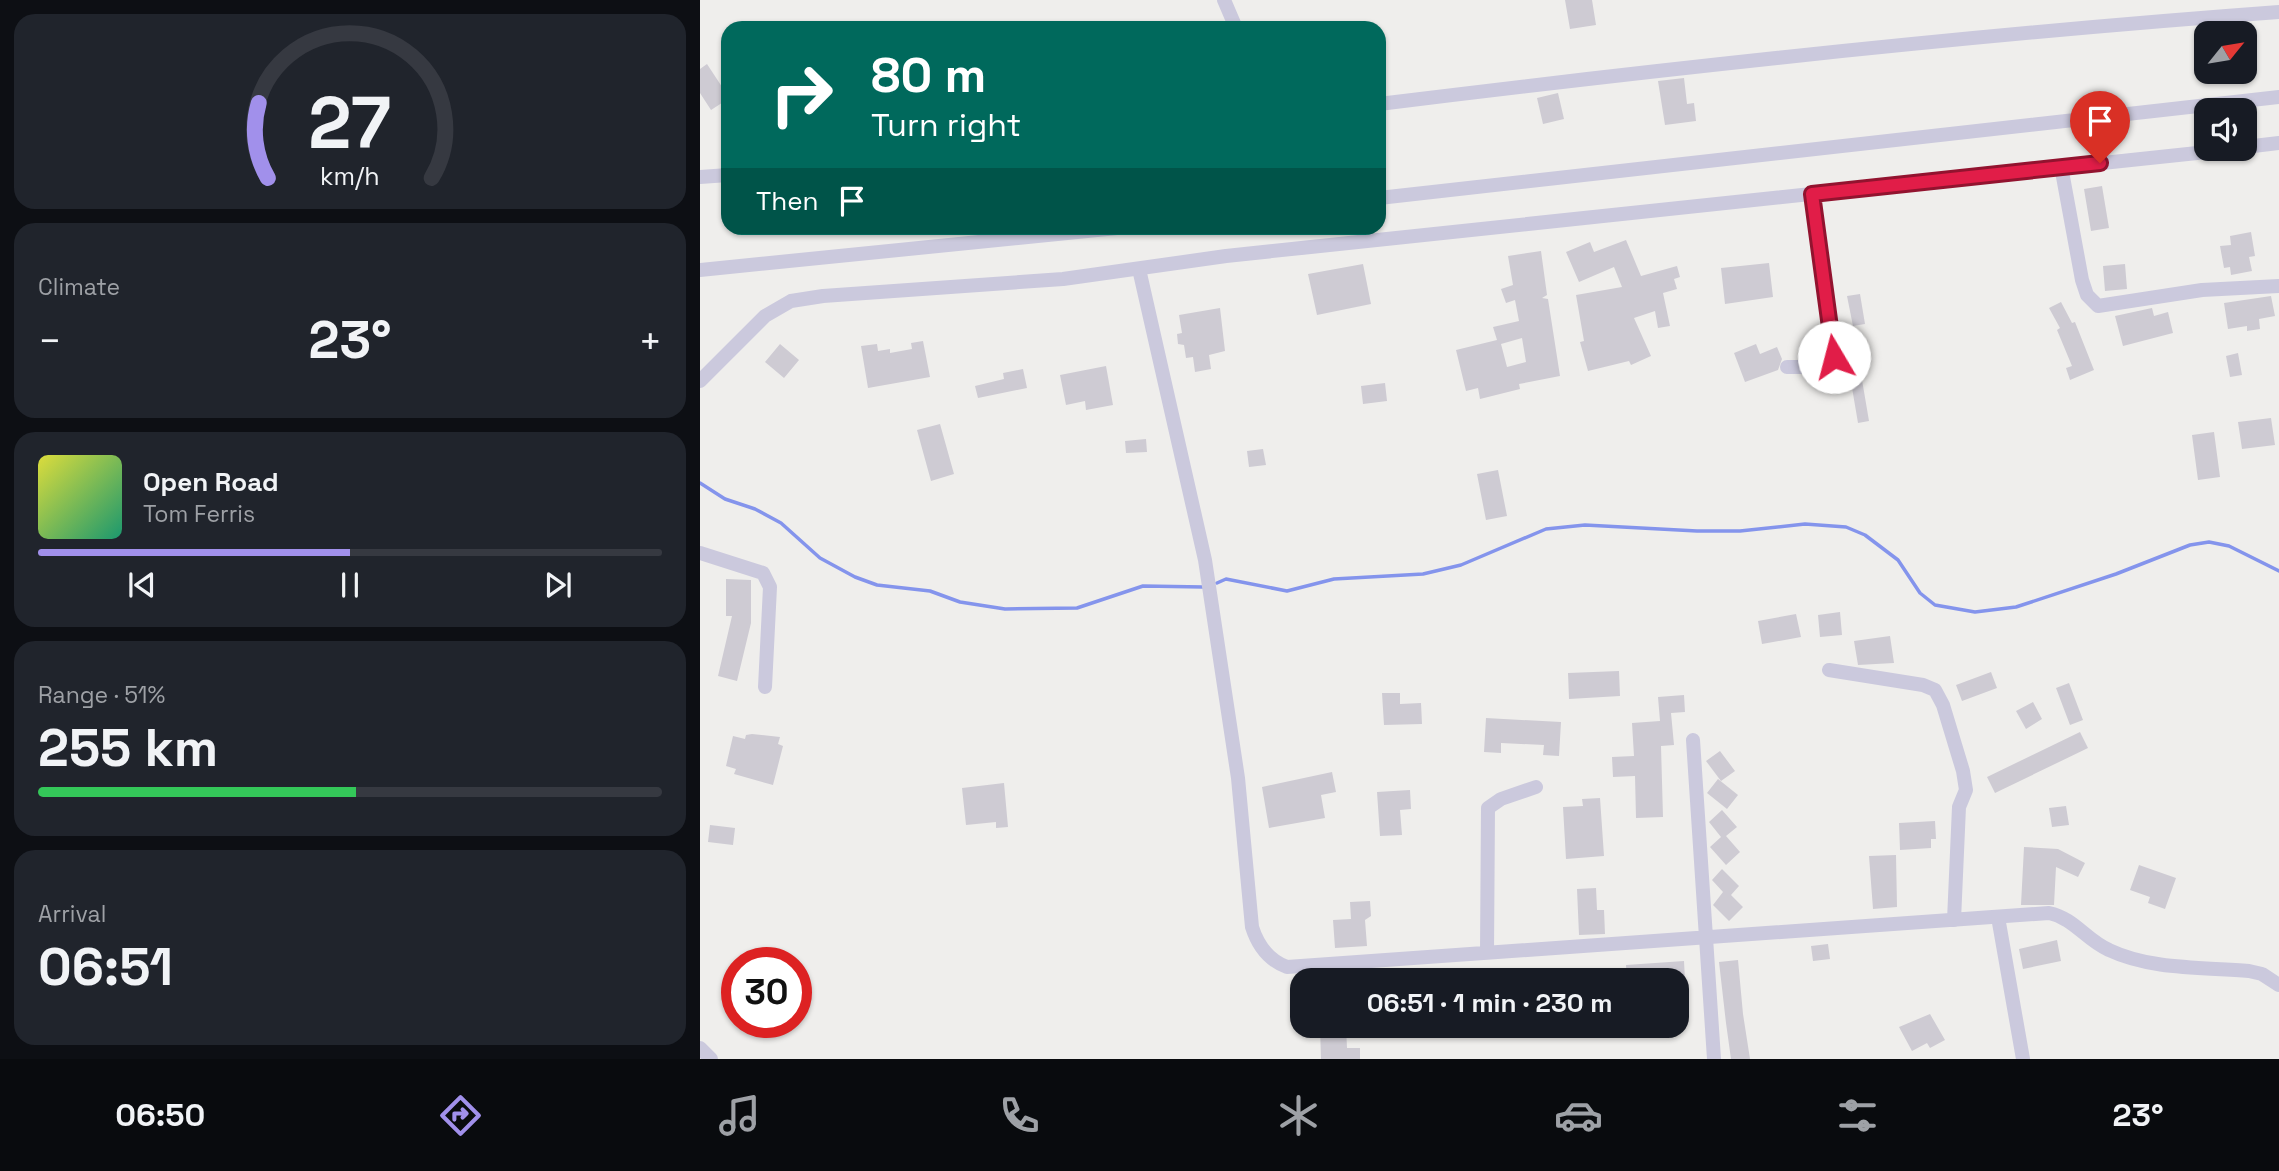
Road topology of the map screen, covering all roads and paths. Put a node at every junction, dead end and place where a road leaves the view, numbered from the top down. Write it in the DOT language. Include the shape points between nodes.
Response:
graph roads {
  1 [pos="1224,0"];
  2 [pos="2279,12"];
  3 [pos="1233,21"];
  4 [pos="2279,97"];
  5 [pos="1386,103"];
  6 [pos="2279,143"];
  7 [pos="2257,146"];
  8 [pos="2194,153"];
  9 [pos="2061,166"];
  10 [pos="721,176"];
  11 [pos="700,177"];
  12 [pos="1812,194"];
  13 [pos="1386,197"];
  14 [pos="1047,235"];
  15 [pos="1139,269"];
  16 [pos="700,270"];
  17 [pos="2279,286"];
  18 [pos="1787,367"];
  19 [pos="700,381"];
  20 [pos="700,553"];
  21 [pos="1829,670"];
  22 [pos="765,687"];
  23 [pos="1693,740"];
  24 [pos="1536,787"];
  25 [pos="1998,917"];
  26 [pos="1954,920"];
  27 [pos="1706,939"];
  28 [pos="1487,952"];
  29 [pos="2279,985"];
  30 [pos="700,1048"];
  31 [pos="711,1059"];
  32 [pos="1714,1059"];
  33 [pos="2023,1059"];
  1 -- 3 [label="street"];
  2 -- 5 [label="street" via="1852,50"];
  4 -- 13 [label="street"];
  6 -- 7 [label="street"];
  8 -- 9 [label="street"];
  9 -- 12 [label="street"];
  9 -- 17 [label="street" via="2082,280 2087,295 2098,306 2202,290"];
  10 -- 11 [label="street"];
  12 -- 15 [label="street"];
  12 -- 18 [label="street" via="1834,357 1827,367"];
  14 -- 16 [label="street"];
  15 -- 19 [label="street" via="791,301 743,335"];
  15 -- 28 [label="street" via="1205,560 1238,778 1252,927 1261,947 1274,962 1287,967"];
  20 -- 22 [label="street" via="763,573 770,587"];
  21 -- 26 [label="street" via="1923,685 1935,690 1943,705 1966,790 1959,807"];
  23 -- 27 [label="street"];
  24 -- 28 [label="street" via="1488,808"];
  25 -- 26 [label="street"];
  25 -- 29 [label="street" via="2061,915 2090,939 2124,957 2249,971"];
  25 -- 33 [label="street"];
  26 -- 27 [label="street"];
  27 -- 28 [label="street"];
  27 -- 32 [label="street"];
  30 -- 31 [label="street"];
}
